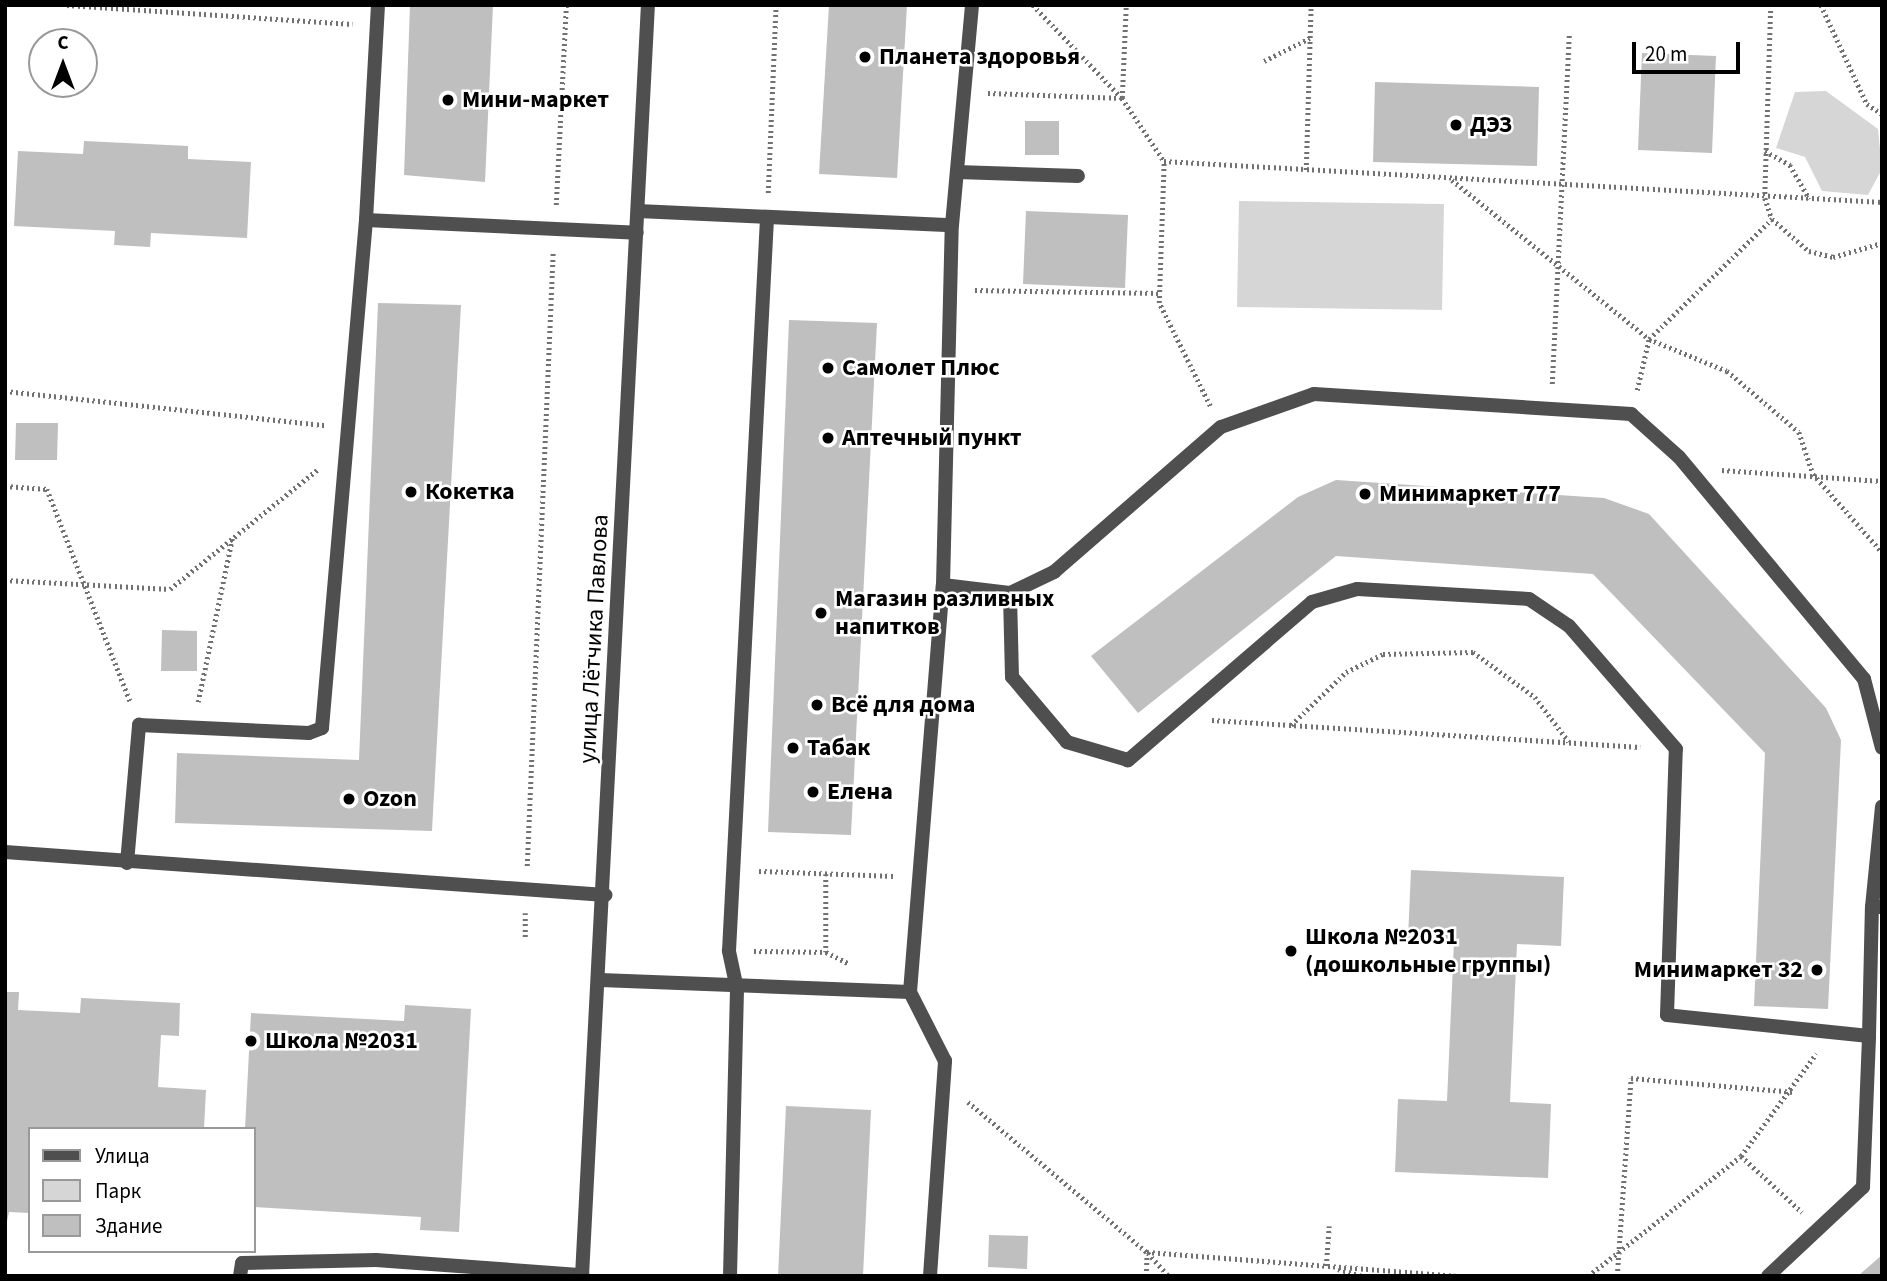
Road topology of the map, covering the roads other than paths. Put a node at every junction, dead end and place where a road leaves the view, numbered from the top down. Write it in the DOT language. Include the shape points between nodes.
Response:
graph roads {
  1 [pos="377,5"];
  2 [pos="648,5"];
  3 [pos="972,5"];
  4 [pos="957,172"];
  5 [pos="1078,176"];
  6 [pos="638,211"];
  7 [pos="767,219"];
  8 [pos="366,220"];
  9 [pos="952,225"];
  10 [pos="637,233"];
  11 [pos="943,585"];
  12 [pos="1010,593"];
  13 [pos="1882,748"];
  14 [pos="1882,806"];
  15 [pos="5,852"];
  16 [pos="127,863"];
  17 [pos="605,895"];
  18 [pos="1877,907"];
  19 [pos="600,980"];
  20 [pos="737,989"];
  21 [pos="910,992"];
  22 [pos="1869,1036"];
  23 [pos="434,1270"];
  24 [pos="582,1275"];
  25 [pos="240,1276"];
  26 [pos="730,1276"];
  27 [pos="930,1276"];
  28 [pos="1768,1276"];
  1 -- 8 [label="street"];
  2 -- 6 [label="street, улица Лётчика Павлова"];
  3 -- 4 [label="street"];
  4 -- 5 [label="street"];
  4 -- 9 [label="street"];
  6 -- 7 [label="street"];
  6 -- 10 [label="street, улица Лётчика Павлова"];
  7 -- 9 [label="street"];
  7 -- 20 [label="street" via="729,951"];
  8 -- 10 [label="street"];
  8 -- 16 [label="street" via="322,728 309,733 139,724"];
  9 -- 11 [label="street"];
  10 -- 17 [label="street, улица Лётчика Павлова"];
  11 -- 12 [label="street"];
  11 -- 21 [label="street"];
  12 -- 13 [label="street" via="1054,572 1221,427 1314,394 1631,414 1688,468 1864,679"];
  12 -- 22 [label="street" via="1012,677 1067,742 1128,760 1312,602 1357,589 1529,598 1569,626 1676,749 1667,1015"];
  14 -- 18 [label="street"];
  15 -- 16 [label="street"];
  16 -- 17 [label="street"];
  17 -- 19 [label="street, улица Лётчика Павлова"];
  18 -- 22 [label="street"];
  19 -- 20 [label="street"];
  19 -- 24 [label="street, улица Лётчика Павлова"];
  20 -- 21 [label="street"];
  20 -- 26 [label="street"];
  21 -- 27 [label="street" via="945,1061"];
  22 -- 28 [label="street" via="1863,1187"];
  23 -- 24 [label="street"];
  23 -- 25 [label="street" via="242,1263"];
}
